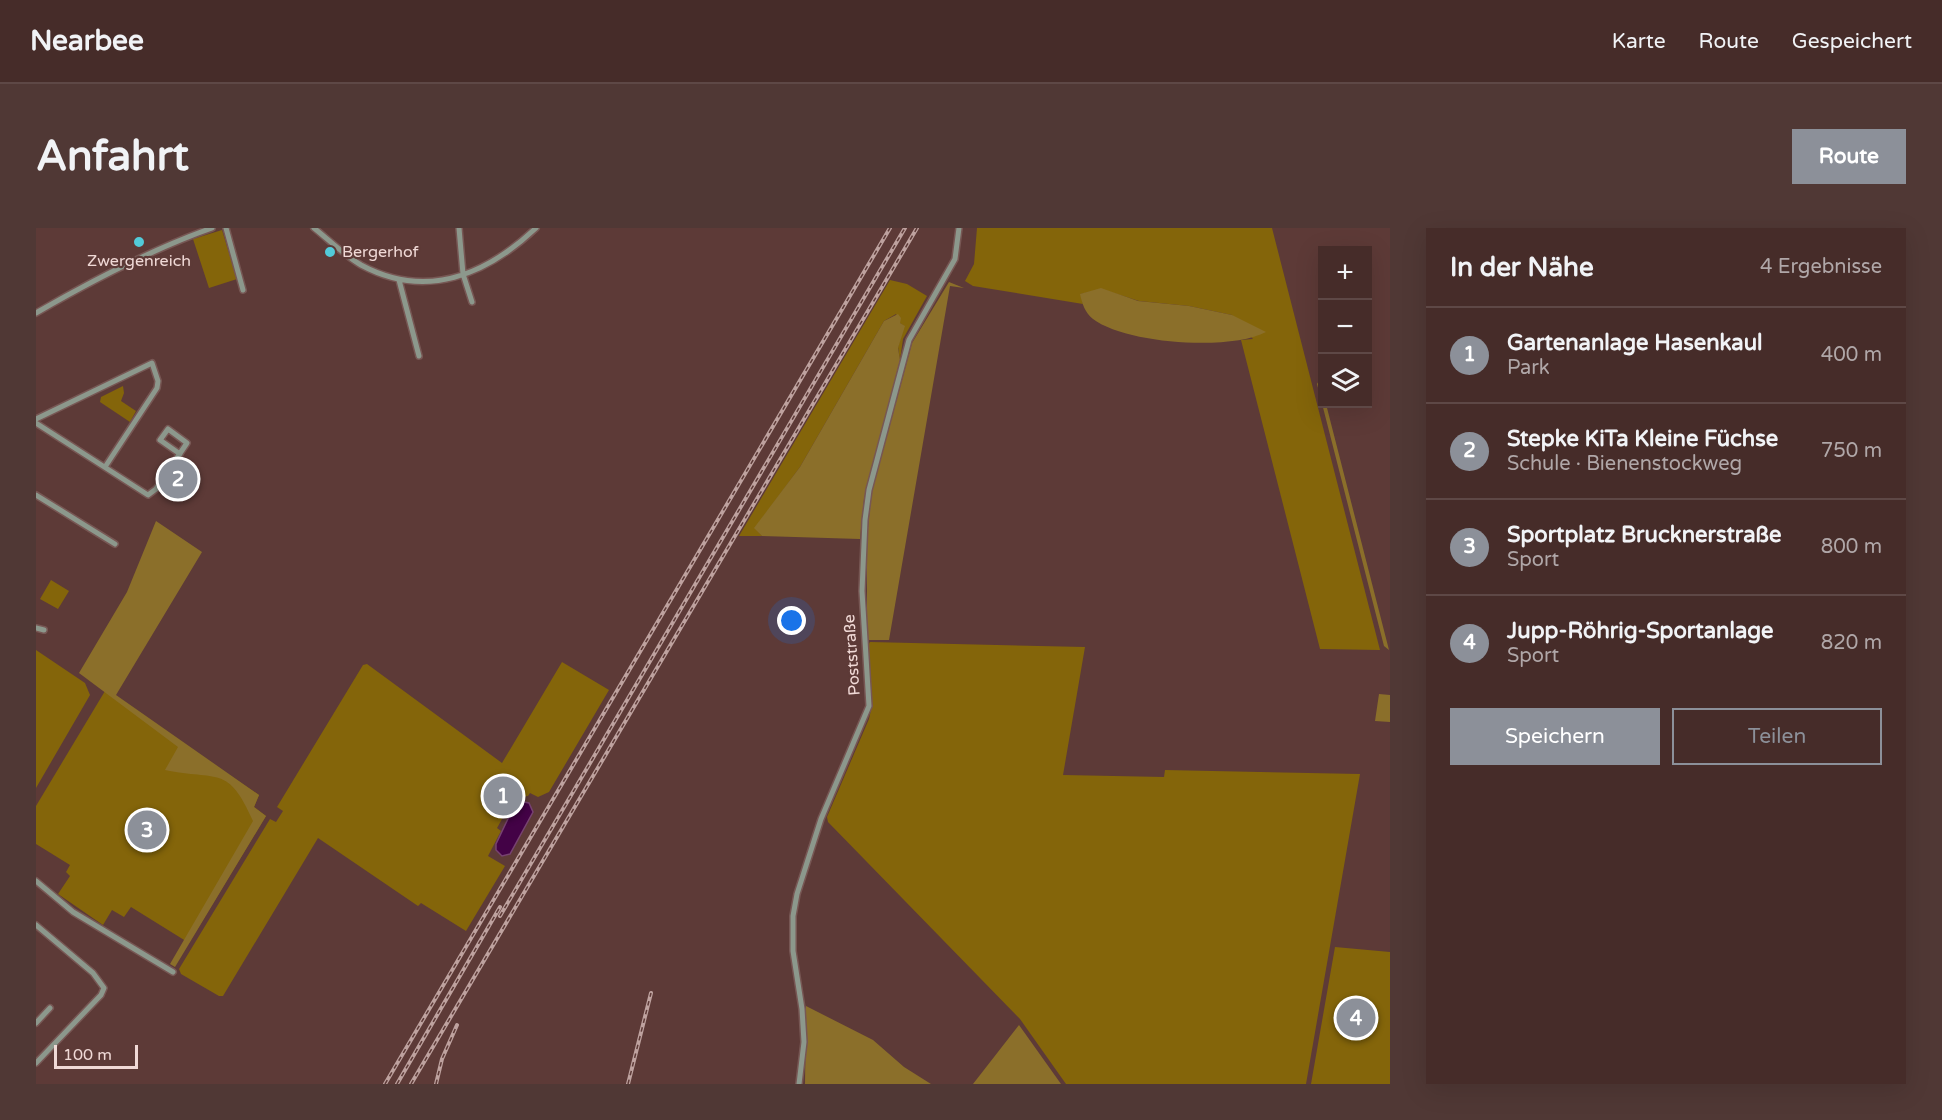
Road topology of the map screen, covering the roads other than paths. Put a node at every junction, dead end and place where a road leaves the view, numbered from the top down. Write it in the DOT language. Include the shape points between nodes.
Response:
graph roads {
  1 [pos="213,228"];
  2 [pos="226,228"];
  3 [pos="314,228"];
  4 [pos="459,228"];
  5 [pos="536,228"];
  6 [pos="959,228"];
  7 [pos="463,274"];
  8 [pos="399,279"];
  9 [pos="243,290"];
  10 [pos="472,302"];
  11 [pos="36,314"];
  12 [pos="419,356"];
  13 [pos="36,421"];
  14 [pos="180,454"];
  15 [pos="105,467"];
  16 [pos="36,495"];
  17 [pos="115,544"];
  18 [pos="36,628"];
  19 [pos="44,630"];
  20 [pos="36,881"];
  21 [pos="36,925"];
  22 [pos="173,972"];
  23 [pos="50,1008"];
  24 [pos="36,1023"];
  25 [pos="36,1064"];
  26 [pos="799,1084"];
  1 -- 11 [label="street" via="146,254"];
  2 -- 9 [label="street"];
  3 -- 8 [label="street" via="363,266"];
  4 -- 7 [label="street"];
  5 -- 7 [label="street" via="497,261"];
  6 -- 26 [label="street, Poststraße" via="955,259 909,340 869,490 862,591 869,706 821,819 793,916 793,951 804,1042"];
  7 -- 8 [label="street" via="447,279"];
  7 -- 10 [label="street"];
  8 -- 12 [label="street"];
  13 -- 15 [label="street"];
  13 -- 15 [label="street" via="152,363 157,388"];
  14 -- 14 [label="street" via="160,440 168,429 188,443"];
  14 -- 15 [label="street" via="152,494 144,494"];
  16 -- 17 [label="street"];
  18 -- 19 [label="street"];
  20 -- 22 [label="street" via="73,912"];
  21 -- 25 [label="street" via="93,973 104,988"];
  23 -- 24 [label="street"];
}
